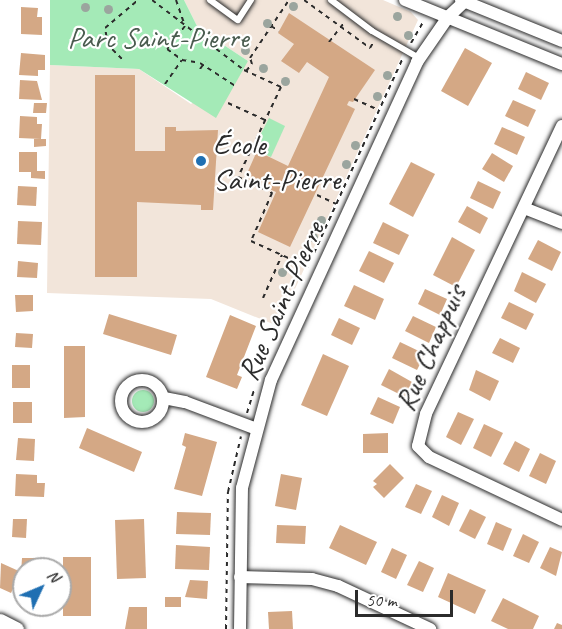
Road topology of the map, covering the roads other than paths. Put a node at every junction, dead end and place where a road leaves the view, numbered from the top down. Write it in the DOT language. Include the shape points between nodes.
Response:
graph roads {
  1 [pos="210,0"];
  2 [pos="251,0"];
  3 [pos="331,0"];
  4 [pos="405,0"];
  5 [pos="462,0"];
  6 [pos="448,16"];
  7 [pos="562,41"];
  8 [pos="419,58"];
  9 [pos="562,64"];
  10 [pos="562,126"];
  11 [pos="524,208"];
  12 [pos="562,223"];
  13 [pos="164,398"];
  14 [pos="256,429"];
  15 [pos="562,520"];
  16 [pos="240,577"];
  17 [pos="0,621"];
  18 [pos="16,629"];
  19 [pos="240,629"];
  20 [pos="430,629"];
  1 -- 2 [label="lane" via="238,20"];
  3 -- 8 [label="lane" via="372,31"];
  4 -- 6 [label="street"];
  5 -- 6 [label="street, Rue Saint-Pierre"];
  5 -- 7 [label="street"];
  6 -- 8 [label="street, Rue Saint-Pierre"];
  6 -- 9 [label="street"];
  8 -- 14 [label="street, Rue Saint-Pierre" via="276,369"];
  10 -- 11 [label="street, Rue Chappuis"];
  11 -- 12 [label="street"];
  11 -- 15 [label="street, Rue Chappuis" via="422,424 418,446 429,457"];
  13 -- 14 [label="street"];
  14 -- 16 [label="street, Rue Saint-Pierre" via="241,496"];
  16 -- 19 [label="street, Rue Saint-Pierre"];
  16 -- 20 [label="street" via="312,579 338,586"];
  17 -- 18 [label="street"];
}
